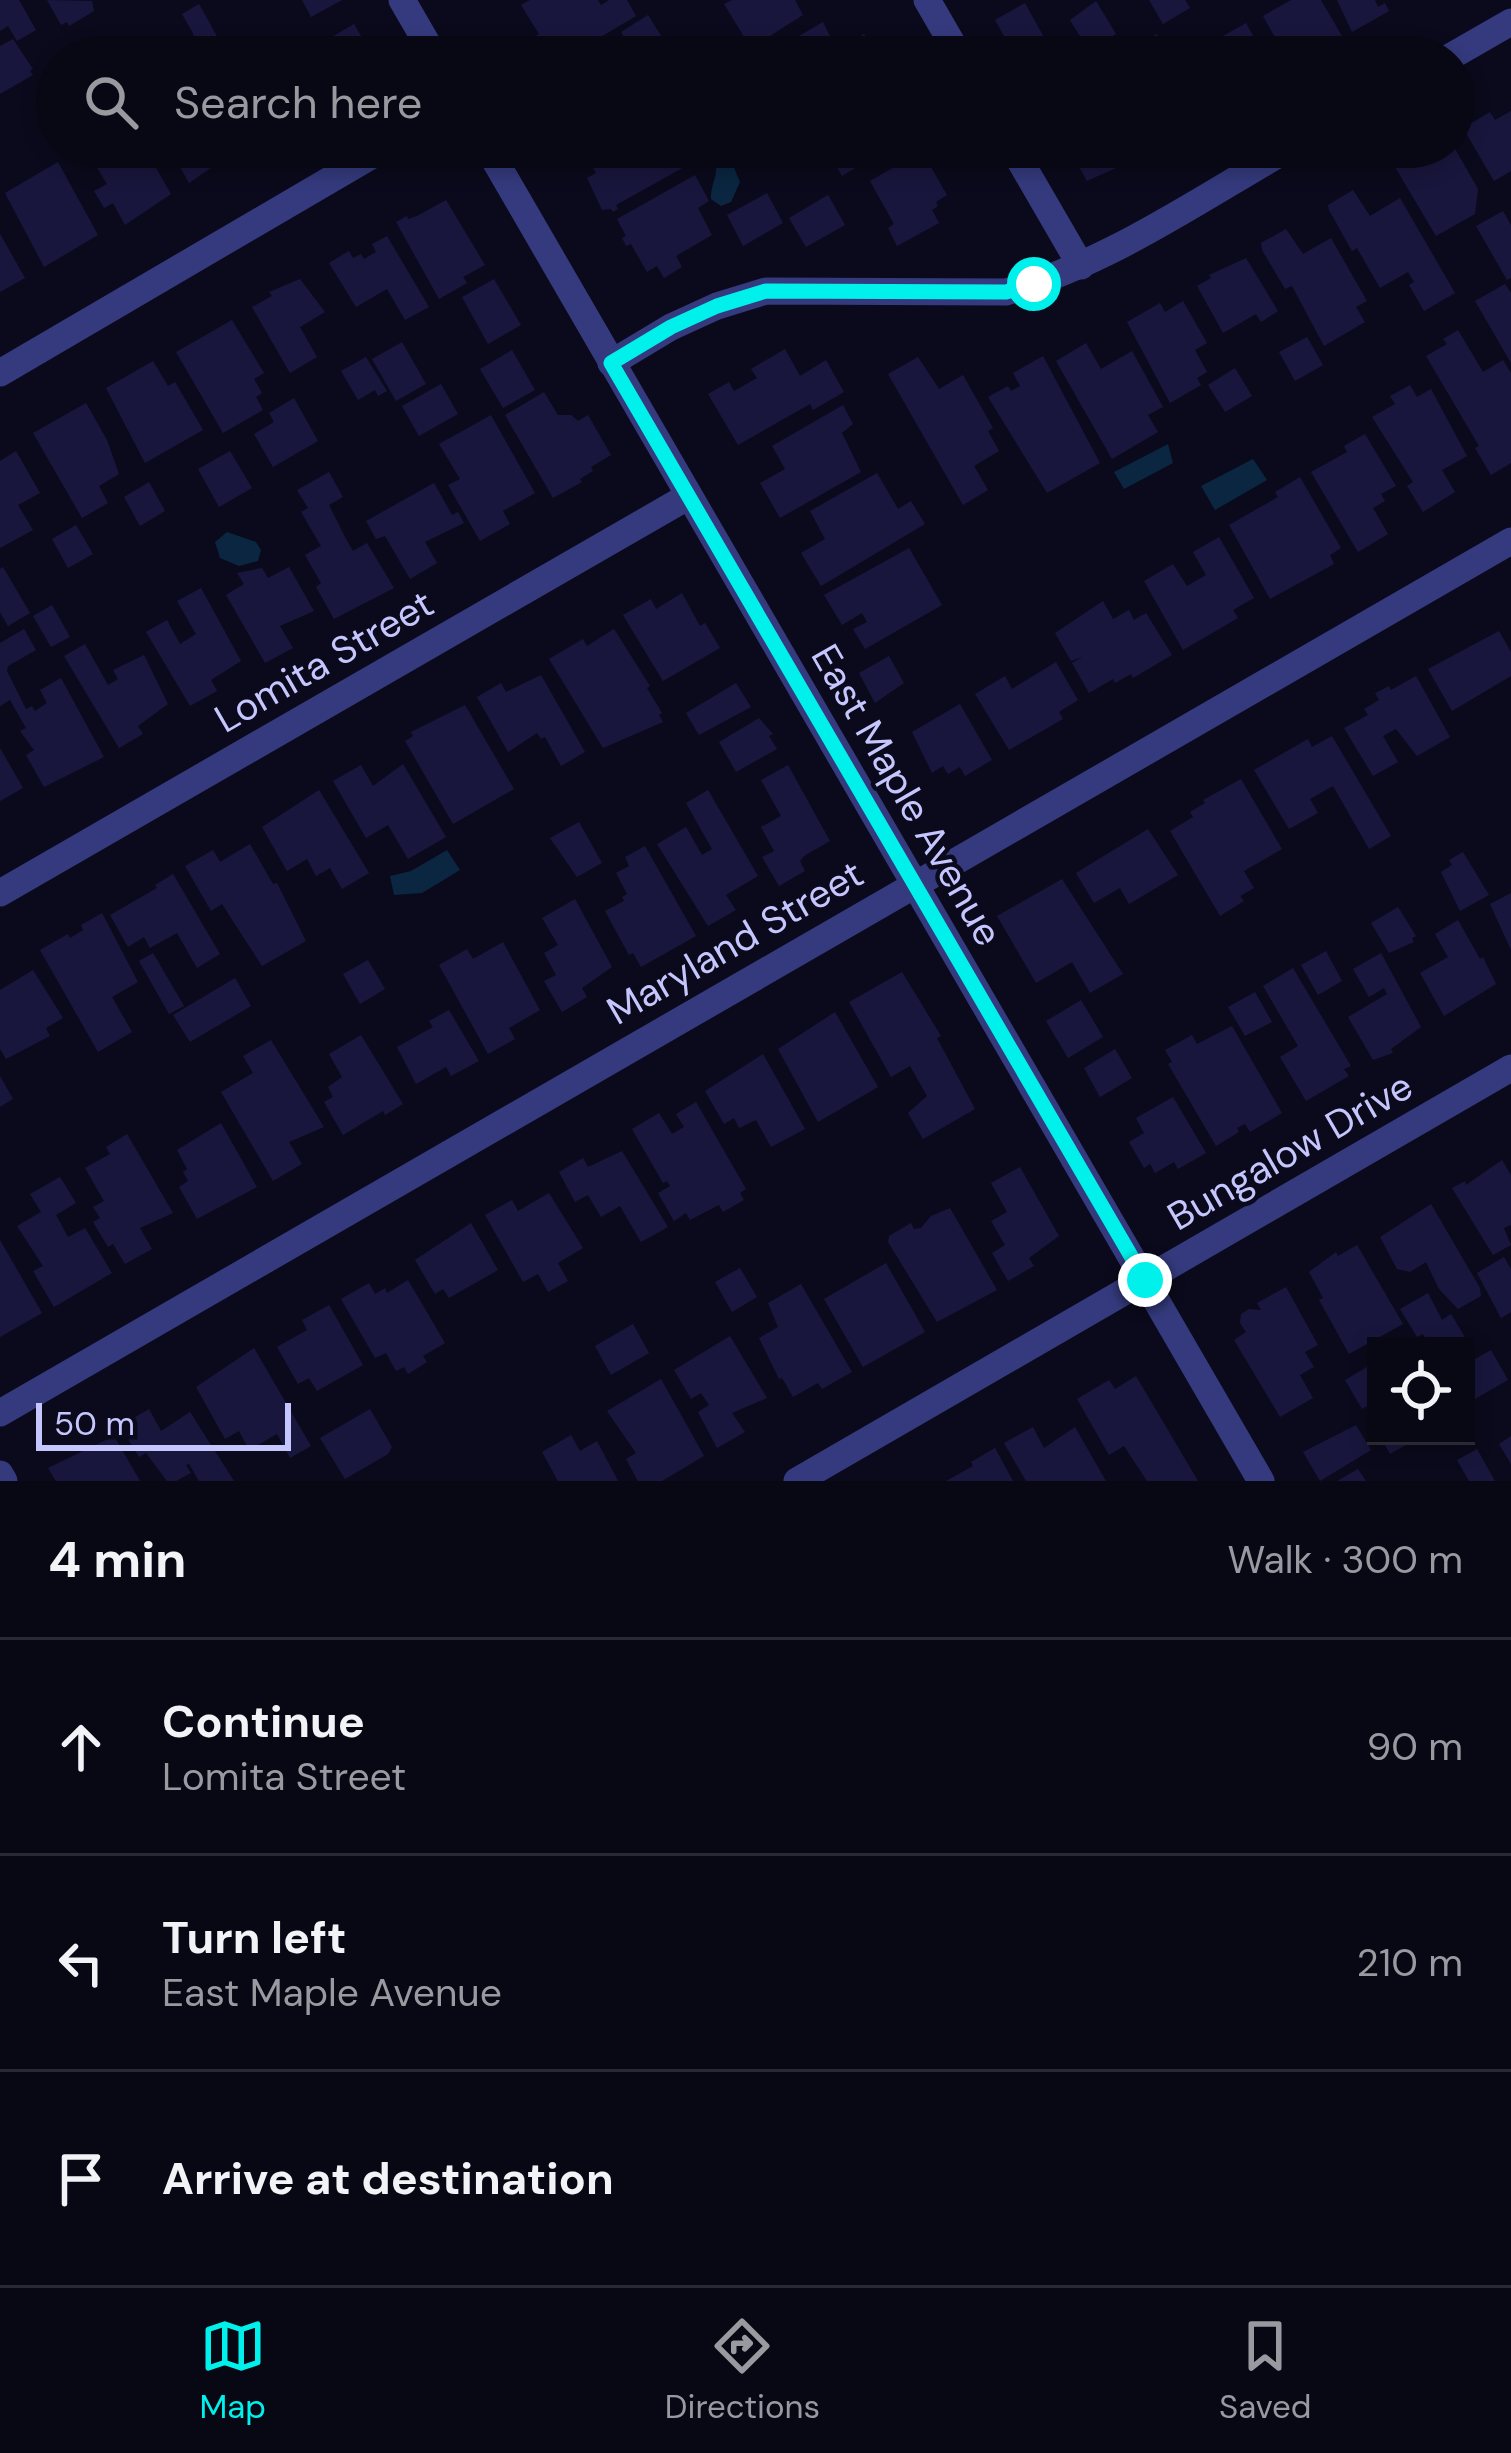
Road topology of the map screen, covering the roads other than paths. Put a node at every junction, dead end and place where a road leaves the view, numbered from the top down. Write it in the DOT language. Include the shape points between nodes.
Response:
graph roads {
  1 [pos="402,0"];
  2 [pos="927,0"];
  3 [pos="1511,22"];
  4 [pos="423,36"];
  5 [pos="948,36"];
  6 [pos="1475,43"];
  7 [pos="350,168"];
  8 [pos="499,168"];
  9 [pos="1024,168"];
  10 [pos="1254,168"];
  11 [pos="1081,266"];
  12 [pos="611,363"];
  13 [pos="0,374"];
  14 [pos="688,497"];
  15 [pos="1511,541"];
  16 [pos="914,884"];
  17 [pos="0,892"];
  18 [pos="1511,1068"];
  19 [pos="1145,1280"];
  20 [pos="0,1413"];
  21 [pos="796,1481"];
  22 [pos="1261,1481"];
  1 -- 4 [label="street"];
  2 -- 5 [label="street"];
  3 -- 6 [label="street"];
  7 -- 13 [label="street"];
  8 -- 12 [label="street, East Maple Avenue"];
  9 -- 11 [label="street"];
  10 -- 11 [label="street"];
  11 -- 12 [label="street" via="1006,292 766,291 686,320"];
  12 -- 14 [label="street, East Maple Avenue"];
  14 -- 16 [label="street, East Maple Avenue"];
  14 -- 17 [label="street, Lomita Street"];
  15 -- 16 [label="street, Maryland Street"];
  16 -- 19 [label="street, East Maple Avenue"];
  16 -- 20 [label="street, Maryland Street"];
  18 -- 19 [label="street, Bungalow Drive"];
  19 -- 21 [label="street, Bungalow Drive"];
  19 -- 22 [label="street, East Maple Avenue"];
}
